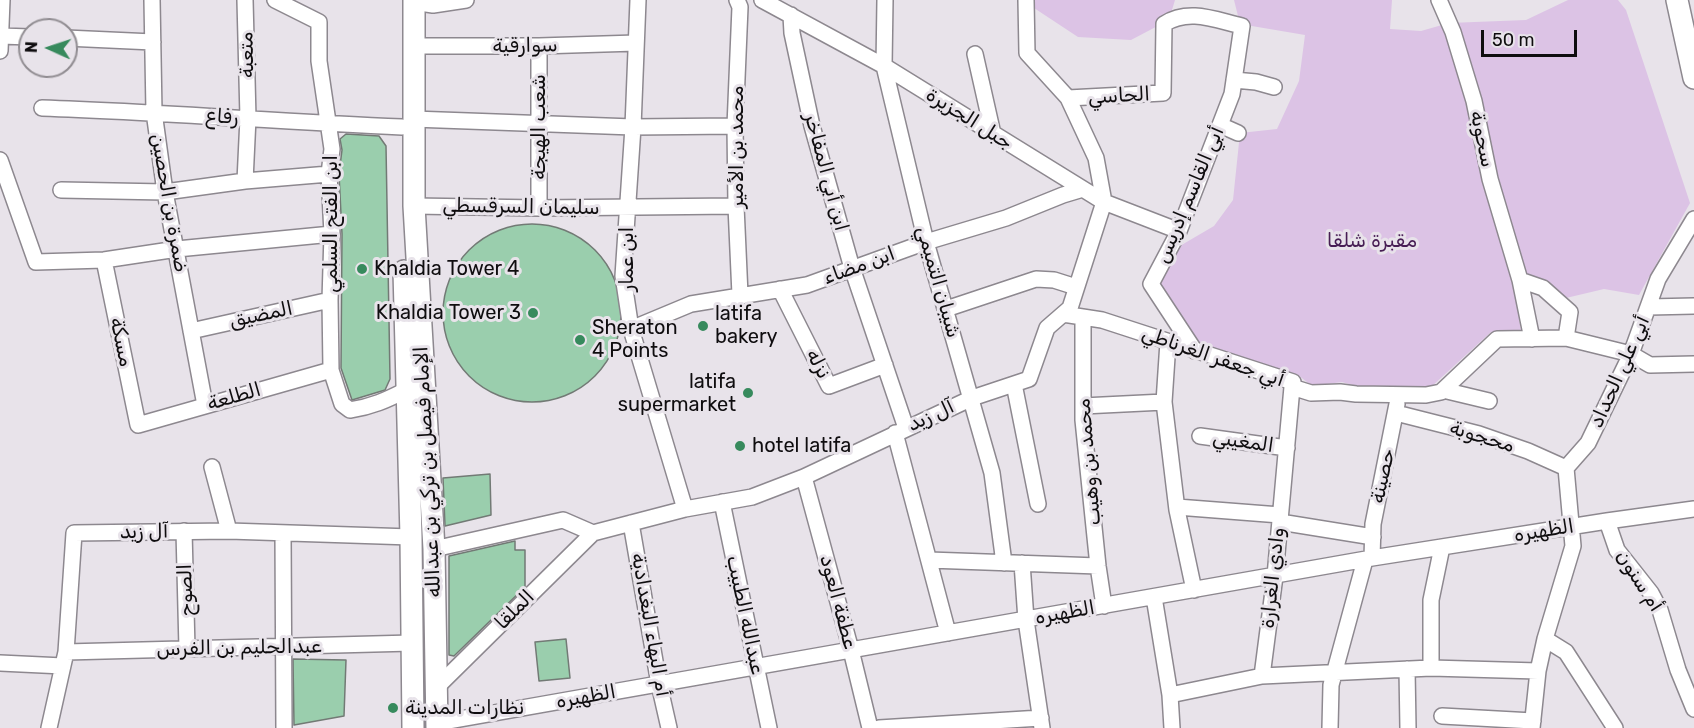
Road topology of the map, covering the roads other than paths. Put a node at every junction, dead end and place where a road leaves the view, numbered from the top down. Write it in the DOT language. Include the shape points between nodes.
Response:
graph roads {
  1 [pos="2,0"];
  2 [pos="152,0"];
  3 [pos="245,0"];
  4 [pos="276,0"];
  5 [pos="466,0"];
  6 [pos="638,0"];
  7 [pos="737,0"];
  8 [pos="762,0"];
  9 [pos="885,0"];
  10 [pos="1026,0"];
  11 [pos="1439,0"];
  12 [pos="1677,0"];
  13 [pos="410,1"];
  14 [pos="790,15"];
  15 [pos="1242,26"];
  16 [pos="18,39"];
  17 [pos="78,39"];
  18 [pos="153,42"];
  19 [pos="1,43"];
  20 [pos="636,43"];
  21 [pos="414,46"];
  22 [pos="539,46"];
  23 [pos="975,54"];
  24 [pos="884,66"];
  25 [pos="1694,78"];
  26 [pos="1234,80"];
  27 [pos="1274,87"];
  28 [pos="1068,98"];
  29 [pos="42,108"];
  30 [pos="154,112"];
  31 [pos="248,118"];
  32 [pos="408,123"];
  33 [pos="327,124"];
  34 [pos="539,124"];
  35 [pos="1220,125"];
  36 [pos="735,126"];
  37 [pos="633,127"];
  38 [pos="1238,133"];
  39 [pos="993,134"];
  40 [pos="0,160"];
  41 [pos="329,174"];
  42 [pos="3,176"];
  43 [pos="245,181"];
  44 [pos="1083,189"];
  45 [pos="61,190"];
  46 [pos="165,192"];
  47 [pos="1104,202"];
  48 [pos="414,206"];
  49 [pos="736,206"];
  50 [pos="539,208"];
  51 [pos="628,208"];
  52 [pos="1694,219"];
  53 [pos="1179,231"];
  54 [pos="332,234"];
  55 [pos="926,242"];
  56 [pos="177,249"];
  57 [pos="104,260"];
  58 [pos="852,268"];
  59 [pos="1520,280"];
  60 [pos="1076,287"];
  61 [pos="780,289"];
  62 [pos="740,295"];
  63 [pos="330,300"];
  64 [pos="1694,306"];
  65 [pos="1649,308"];
  66 [pos="946,309"];
  67 [pos="1063,314"];
  68 [pos="1083,317"];
  69 [pos="632,329"];
  70 [pos="192,331"];
  71 [pos="1566,338"];
  72 [pos="1532,339"];
  73 [pos="1168,342"];
  74 [pos="1196,351"];
  75 [pos="1631,354"];
  76 [pos="1694,364"];
  77 [pos="885,365"];
  78 [pos="331,370"];
  79 [pos="1014,384"];
  80 [pos="1292,387"];
  81 [pos="406,390"];
  82 [pos="1443,390"];
  83 [pos="1397,395"];
  84 [pos="972,398"];
  85 [pos="1488,401"];
  86 [pos="1164,402"];
  87 [pos="205,405"];
  88 [pos="1083,406"];
  89 [pos="1396,413"];
  90 [pos="138,425"];
  91 [pos="900,430"];
  92 [pos="1200,436"];
  93 [pos="1287,448"];
  94 [pos="212,467"];
  95 [pos="1566,468"];
  96 [pos="804,477"];
  97 [pos="722,502"];
  98 [pos="1038,504"];
  99 [pos="1177,507"];
  100 [pos="685,509"];
  101 [pos="1694,509"];
  102 [pos="1280,519"];
  103 [pos="1607,521"];
  104 [pos="631,523"];
  105 [pos="1572,527"];
  106 [pos="184,531"];
  107 [pos="230,531"];
  108 [pos="283,533"];
  109 [pos="592,533"];
  110 [pos="411,537"];
  111 [pos="1373,537"];
  112 [pos="1442,547"];
  113 [pos="434,549"];
  114 [pos="1368,559"];
  115 [pos="929,560"];
  116 [pos="1004,563"];
  117 [pos="1022,564"];
  118 [pos="1098,566"];
  119 [pos="1275,576"];
  120 [pos="1194,590"];
  121 [pos="1154,597"];
  122 [pos="1104,606"];
  123 [pos="1026,620"];
  124 [pos="948,633"];
  125 [pos="1545,639"];
  126 [pos="412,643"];
  127 [pos="283,646"];
  128 [pos="187,649"];
  129 [pos="851,650"];
  130 [pos="65,659"];
  131 [pos="0,663"];
  132 [pos="756,667"];
  133 [pos="1431,668"];
  134 [pos="1407,669"];
  135 [pos="1334,671"];
  136 [pos="1538,671"];
  137 [pos="1262,675"];
  138 [pos="659,684"];
  139 [pos="437,687"];
  140 [pos="1170,695"];
  141 [pos="1694,709"];
  142 [pos="1442,716"];
  143 [pos="1041,723"];
  144 [pos="1533,724"];
  145 [pos="437,725"];
  146 [pos="49,728"];
  147 [pos="284,728"];
  148 [pos="413,728"];
  149 [pos="669,728"];
  150 [pos="769,728"];
  151 [pos="870,728"];
  152 [pos="879,728"];
  153 [pos="884,728"];
  154 [pos="1172,728"];
  155 [pos="1330,728"];
  156 [pos="1408,728"];
  157 [pos="1615,728"];
  1 -- 19 [label="street"];
  2 -- 18 [label="street, ضمرة بن الحصين"];
  3 -- 31 [label="street, متعبة"];
  4 -- 33 [label="street, ابن الفتح السلمي" via="319,22 319,61"];
  5 -- 13 [label="street" via="433,5"];
  6 -- 20 [label="street, ابن عمار"];
  7 -- 36 [label="street, محمد بن الأمير" via="740,7"];
  8 -- 14 [label="street, جبل الجزيرة"];
  9 -- 24 [label="street, شيبان التميمي"];
  10 -- 28 [label="street, آل زيد" via="1027,53"];
  11 -- 59 [label="street, سحوبة" via="1474,101 1490,179"];
  12 -- 25 [label="main road"];
  13 -- 21 [label="main road, الإمام فيصل بن تركي بن عبدالله"];
  13 -- 32 [label="main road, الإمام فيصل بن تركي بن عبدالله"];
  14 -- 24 [label="street, جبل الجزيرة"];
  14 -- 58 [label="street, ابن أبي المفاخر" via="813,126"];
  15 -- 26 [label="street, أبي القاسم إدريس"];
  15 -- 28 [label="street, الحاسي" via="1190,15 1173,18 1164,24 1163,93"];
  16 -- 19 [label="street"];
  17 -- 18 [label="street"];
  18 -- 30 [label="street, ضمرة بن الحصين"];
  20 -- 22 [label="street, سوارقية"];
  20 -- 37 [label="street, ابن عمار"];
  21 -- 22 [label="street, سوارقية"];
  21 -- 32 [label="main road, الإمام فيصل بن تركي بن عبدالله"];
  22 -- 34 [label="street, شعب الهيجة"];
  23 -- 39 [label="street"];
  24 -- 39 [label="street, جبل الجزيرة"];
  24 -- 55 [label="street, شيبان التميمي"];
  26 -- 27 [label="street"];
  26 -- 35 [label="street, أبي القاسم إدريس"];
  28 -- 47 [label="street, آل زيد" via="1096,158"];
  29 -- 30 [label="street, رفاع"];
  30 -- 31 [label="street, رفاع"];
  30 -- 46 [label="street, ضمرة بن الحصين"];
  31 -- 33 [label="street, رفاع"];
  31 -- 43 [label="street, متعبة"];
  32 -- 33 [label="street, رفاع"];
  32 -- 34 [label="street, رفاع"];
  32 -- 48 [label="main road, الإمام فيصل بن تركي بن عبدالله"];
  32 -- 81 [label="main road, الإمام فيصل بن تركي بن عبدالله"];
  33 -- 41 [label="street, ابن الفتح السلمي" via="332,149"];
  34 -- 37 [label="street, رفاع"];
  34 -- 50 [label="street, شعب الهيجة"];
  35 -- 38 [label="street"];
  35 -- 53 [label="street, أبي القاسم إدريس"];
  36 -- 37 [label="street, رفاع"];
  36 -- 49 [label="street, محمد بن الأمير"];
  37 -- 51 [label="street, ابن عمار"];
  39 -- 44 [label="street, جبل الجزيرة"];
  40 -- 42 [label="street"];
  41 -- 43 [label="street"];
  41 -- 54 [label="street, ابن الفتح السلمي"];
  42 -- 57 [label="street" via="36,262"];
  43 -- 46 [label="street"];
  44 -- 47 [label="street, جبل الجزيرة"];
  44 -- 55 [label="street, ابن مضاء"];
  45 -- 46 [label="street"];
  46 -- 56 [label="street, ضمرة بن الحصين"];
  47 -- 53 [label="street, جبل الجزيرة"];
  47 -- 60 [label="street, آل زيد"];
  48 -- 50 [label="street, سليمان السرقسطي"];
  48 -- 113 [label="main road, الإمام فيصل بن تركي بن عبدالله"];
  49 -- 51 [label="street, سليمان السرقسطي"];
  49 -- 62 [label="street, محمد بن الأمير"];
  50 -- 51 [label="street, سليمان السرقسطي"];
  51 -- 69 [label="street, ابن عمار" via="623,276"];
  52 -- 65 [label="street, أبي علي الحداد" via="1658,279"];
  53 -- 74 [label="street, أبي القاسم إدريس" via="1150,284"];
  54 -- 56 [label="street"];
  54 -- 63 [label="street, ابن الفتح السلمي"];
  55 -- 58 [label="street, ابن مضاء"];
  55 -- 66 [label="street, شيبان التميمي"];
  56 -- 57 [label="street"];
  56 -- 70 [label="street, ضمرة بن الحصين"];
  57 -- 90 [label="street, مسكة"];
  58 -- 61 [label="street, ابن مضاء" via="807,285"];
  58 -- 77 [label="street, ابن أبي المفاخر"];
  59 -- 71 [label="street" via="1543,288 1570,312"];
  59 -- 72 [label="street, سحوبة"];
  60 -- 66 [label="street" via="1036,279"];
  60 -- 67 [label="street, آل زيد" via="1070,308"];
  61 -- 62 [label="street, ابن مضاء"];
  61 -- 77 [label="street, نزله" via="829,386"];
  62 -- 69 [label="street, ابن مضاء" via="691,304"];
  63 -- 70 [label="street, المضيق"];
  63 -- 78 [label="street, ابن الفتح السلمي"];
  64 -- 65 [label="street"];
  65 -- 75 [label="street, أبي علي الحداد"];
  66 -- 84 [label="street, شيبان التميمي"];
  67 -- 68 [label="street, أبي جعفر الغرناطي"];
  67 -- 79 [label="street, آل زيد" via="1047,328 1029,380"];
  68 -- 73 [label="street, أبي جعفر الغرناطي"];
  68 -- 88 [label="street, محمد بن وهيب"];
  69 -- 100 [label="street, ابن عمار"];
  70 -- 87 [label="street, ضمرة بن الحصين"];
  71 -- 72 [label="street"];
  71 -- 75 [label="street"];
  72 -- 82 [label="street" via="1497,339"];
  73 -- 74 [label="street, أبي جعفر الغرناطي"];
  73 -- 86 [label="street"];
  74 -- 80 [label="street, أبي جعفر الغرناطي" via="1293,382"];
  75 -- 76 [label="street" via="1650,365"];
  75 -- 95 [label="street, أبي علي الحداد" via="1588,443"];
  77 -- 91 [label="street, ابن أبي المفاخر"];
  78 -- 81 [label="street, ابن الفتح السلمي" via="342,404 350,410 385,402"];
  78 -- 87 [label="street, الطلعة"];
  79 -- 84 [label="street, آل زيد"];
  79 -- 98 [label="street"];
  80 -- 83 [label="street, أبي جعفر الغرناطي" via="1311,393"];
  80 -- 93 [label="street, وادي الغرارة"];
  81 -- 110 [label="main road, الإمام فيصل بن تركي بن عبدالله"];
  82 -- 83 [label="street, أبي جعفر الغرناطي" via="1426,395"];
  82 -- 85 [label="street"];
  83 -- 89 [label="street, حصينة"];
  84 -- 91 [label="street, آل زيد"];
  84 -- 116 [label="street, شيبان التميمي" via="992,472"];
  86 -- 88 [label="street"];
  86 -- 99 [label="street"];
  87 -- 90 [label="street, الطلعة"];
  88 -- 118 [label="street, محمد بن وهيب"];
  89 -- 95 [label="street, محجوبة" via="1479,434"];
  89 -- 111 [label="street, حصينة"];
  91 -- 96 [label="street, آل زيد"];
  91 -- 115 [label="street, ابن أبي المفاخر"];
  92 -- 93 [label="street, المغيبي"];
  93 -- 102 [label="street, وادي الغرارة"];
  94 -- 107 [label="street"];
  95 -- 105 [label="street"];
  96 -- 97 [label="street, آل زيد" via="752,497"];
  96 -- 129 [label="street, عطفة العود"];
  97 -- 100 [label="street, آل زيد"];
  97 -- 132 [label="street, عبدالله الطبيب"];
  99 -- 102 [label="street"];
  99 -- 120 [label="street"];
  100 -- 104 [label="street, آل زيد"];
  101 -- 103 [label="street, الظهيره"];
  102 -- 111 [label="street"];
  102 -- 119 [label="street, وادي الغرارة"];
  103 -- 105 [label="street, الظهيره"];
  103 -- 141 [label="street, أم سنون" via="1617,550 1660,610"];
  104 -- 109 [label="street, آل زيد"];
  104 -- 138 [label="street, أم البهاء البغدادية"];
  105 -- 112 [label="street, الظهيره"];
  105 -- 125 [label="street" via="1573,546"];
  106 -- 107 [label="street, آل زيد"];
  106 -- 128 [label="street, الصوح"];
  106 -- 130 [label="street, آل زيد" via="74,533"];
  107 -- 108 [label="street, آل زيد"];
  108 -- 110 [label="street, آل زيد"];
  108 -- 127 [label="street"];
  109 -- 113 [label="street" via="563,520"];
  109 -- 139 [label="street, الملقا"];
  110 -- 126 [label="main road, الإمام فيصل بن تركي بن عبدالله"];
  111 -- 114 [label="street, حصينة"];
  112 -- 114 [label="street, الظهيره"];
  112 -- 133 [label="street" via="1431,600"];
  113 -- 139 [label="main road, الإمام فيصل بن تركي بن عبدالله"];
  114 -- 119 [label="street, الظهيره"];
  114 -- 135 [label="street, حصينة"];
  115 -- 116 [label="street"];
  115 -- 124 [label="street, ابن أبي المفاخر"];
  116 -- 117 [label="street"];
  117 -- 118 [label="street"];
  117 -- 123 [label="street"];
  118 -- 122 [label="street, محمد بن وهيب"];
  119 -- 120 [label="street, الظهيره"];
  119 -- 137 [label="street, وادي الغرارة"];
  120 -- 121 [label="street, الظهيره"];
  121 -- 122 [label="street, الظهيره"];
  121 -- 140 [label="street"];
  122 -- 123 [label="street, الظهيره"];
  123 -- 124 [label="street, الظهيره"];
  123 -- 143 [label="street"];
  124 -- 129 [label="street, الظهيره"];
  125 -- 136 [label="street"];
  125 -- 157 [label="street" via="1566,652"];
  126 -- 127 [label="street, عبدالحليم بن الفرس"];
  126 -- 148 [label="main road, الإمام فيصل بن تركي بن عبدالله"];
  127 -- 128 [label="street, عبدالحليم بن الفرس"];
  127 -- 147 [label="street"];
  128 -- 130 [label="street, عبدالحليم بن الفرس"];
  129 -- 132 [label="street, الظهيره"];
  129 -- 151 [label="street, عطفة العود"];
  130 -- 131 [label="street, عبدالحليم بن الفرس"];
  130 -- 146 [label="street, آل زيد"];
  132 -- 138 [label="street, الظهيره"];
  132 -- 150 [label="street, عبدالله الطبيب"];
  133 -- 134 [label="street"];
  133 -- 136 [label="street"];
  134 -- 135 [label="street"];
  134 -- 156 [label="street"];
  135 -- 137 [label="street"];
  135 -- 155 [label="street, حصينة"];
  136 -- 144 [label="street"];
  137 -- 140 [label="street"];
  138 -- 145 [label="street, الظهيره"];
  138 -- 149 [label="street, أم البهاء البغدادية"];
  139 -- 145 [label="main road, الإمام فيصل بن تركي بن عبدالله"];
  140 -- 154 [label="street"];
  142 -- 144 [label="street"];
  143 -- 153 [label="street"];
  152 -- 153 [label="street"];
}
